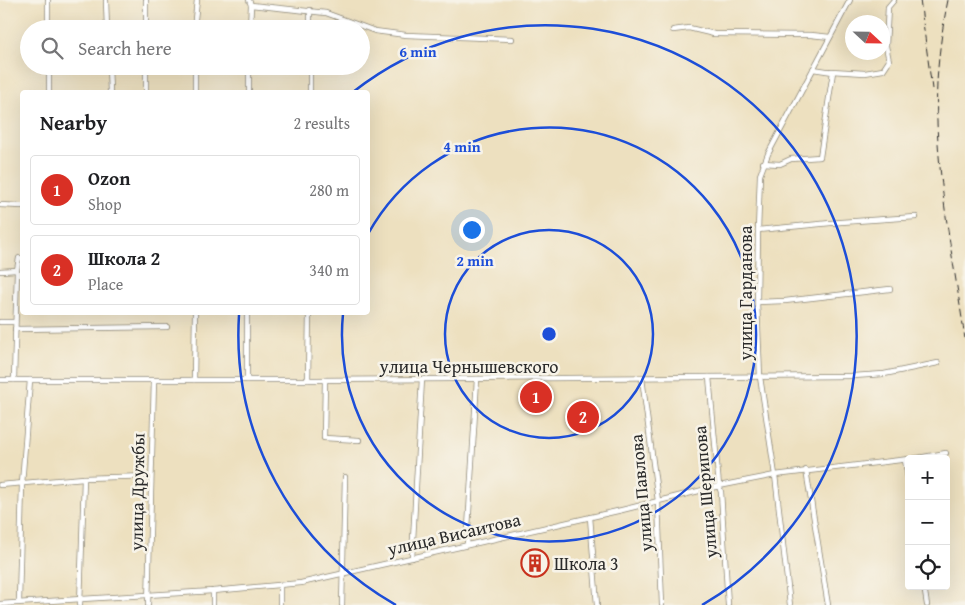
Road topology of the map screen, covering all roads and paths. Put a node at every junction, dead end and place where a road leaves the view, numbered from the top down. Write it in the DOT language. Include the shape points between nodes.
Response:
graph roads {
  1 [pos="48,0"];
  2 [pos="106,0"];
  3 [pos="146,0"];
  4 [pos="197,0"];
  5 [pos="850,0"];
  6 [pos="894,0"];
  7 [pos="250,2"];
  8 [pos="310,10"];
  9 [pos="48,20"];
  10 [pos="107,20"];
  11 [pos="146,20"];
  12 [pos="195,20"];
  13 [pos="250,20"];
  14 [pos="310,20"];
  15 [pos="345,20"];
  16 [pos="370,29"];
  17 [pos="673,30"];
  18 [pos="830,37"];
  19 [pos="512,39"];
  20 [pos="813,69"];
  21 [pos="831,72"];
  22 [pos="49,75"];
  23 [pos="109,75"];
  24 [pos="146,75"];
  25 [pos="195,75"];
  26 [pos="249,75"];
  27 [pos="310,75"];
  28 [pos="49,90"];
  29 [pos="110,90"];
  30 [pos="146,90"];
  31 [pos="195,90"];
  32 [pos="249,90"];
  33 [pos="310,90"];
  34 [pos="763,163"];
  35 [pos="0,205"];
  36 [pos="20,206"];
  37 [pos="916,217"];
  38 [pos="758,230"];
  39 [pos="20,258"];
  40 [pos="17,270"];
  41 [pos="0,271"];
  42 [pos="890,289"];
  43 [pos="15,299"];
  44 [pos="20,299"];
  45 [pos="758,302"];
  46 [pos="194,315"];
  47 [pos="247,315"];
  48 [pos="309,315"];
  49 [pos="0,322"];
  50 [pos="15,322"];
  51 [pos="166,327"];
  52 [pos="15,329"];
  53 [pos="938,363"];
  54 [pos="709,377"];
  55 [pos="760,377"];
  56 [pos="476,378"];
  57 [pos="642,378"];
  58 [pos="422,379"];
  59 [pos="0,380"];
  60 [pos="14,380"];
  61 [pos="30,380"];
  62 [pos="154,380"];
  63 [pos="194,380"];
  64 [pos="247,380"];
  65 [pos="308,380"];
  66 [pos="324,380"];
  67 [pos="359,440"];
  68 [pos="946,453"];
  69 [pos="934,455"];
  70 [pos="905,459"];
  71 [pos="806,470"];
  72 [pos="775,474"];
  73 [pos="150,476"];
  74 [pos="344,476"];
  75 [pos="84,478"];
  76 [pos="22,484"];
  77 [pos="0,486"];
  78 [pos="719,486"];
  79 [pos="658,501"];
  80 [pos="590,518"];
  81 [pos="467,545"];
  82 [pos="412,558"];
  83 [pos="341,575"];
  84 [pos="280,585"];
  85 [pos="925,590"];
  86 [pos="213,591"];
  87 [pos="148,595"];
  88 [pos="80,599"];
  89 [pos="19,602"];
  90 [pos="0,604"];
  91 [pos="80,605"];
  92 [pos="148,605"];
  93 [pos="213,605"];
  94 [pos="280,605"];
  95 [pos="342,605"];
  96 [pos="597,605"];
  97 [pos="662,605"];
  98 [pos="728,605"];
  99 [pos="790,605"];
  100 [pos="828,605"];
  101 [pos="927,605"];
  1 -- 9 [label="street"];
  2 -- 10 [label="street"];
  3 -- 11 [label="street"];
  4 -- 12 [label="street"];
  5 -- 18 [label="street, улица Гарданова"];
  6 -- 21 [label="street" via="888,7 886,46 889,61 883,70"];
  7 -- 8 [label="street"];
  7 -- 13 [label="street"];
  8 -- 14 [label="street"];
  8 -- 15 [label="street"];
  16 -- 19 [label="street" via="406,35"];
  17 -- 18 [label="street" via="690,28 714,34"];
  18 -- 20 [label="street, улица Гарданова"];
  20 -- 21 [label="street"];
  20 -- 34 [label="street, улица Гарданова"];
  21 -- 34 [label="street" via="820,157 780,164"];
  22 -- 28 [label="street"];
  23 -- 29 [label="street"];
  24 -- 30 [label="street"];
  25 -- 31 [label="street"];
  26 -- 32 [label="street"];
  27 -- 33 [label="street"];
  34 -- 38 [label="street, улица Гарданова"];
  35 -- 36 [label="street"];
  37 -- 38 [label="street"];
  38 -- 45 [label="street, улица Гарданова"];
  39 -- 40 [label="street"];
  40 -- 41 [label="street"];
  40 -- 43 [label="street"];
  42 -- 45 [label="street"];
  43 -- 44 [label="street"];
  43 -- 50 [label="street"];
  45 -- 55 [label="street, улица Гарданова"];
  46 -- 63 [label="street"];
  47 -- 64 [label="street"];
  48 -- 65 [label="street"];
  49 -- 50 [label="street"];
  50 -- 52 [label="street"];
  51 -- 52 [label="street"];
  52 -- 60 [label="street"];
  53 -- 55 [label="street, улица Чернышевского" via="884,374"];
  54 -- 55 [label="street, улица Чернышевского"];
  54 -- 57 [label="street, улица Чернышевского"];
  54 -- 78 [label="street, улица Шерипова"];
  55 -- 72 [label="street, улица Гарданова"];
  56 -- 57 [label="street, улица Чернышевского"];
  56 -- 58 [label="street, улица Чернышевского"];
  56 -- 81 [label="street"];
  57 -- 79 [label="street, улица Павлова"];
  58 -- 66 [label="street, улица Чернышевского"];
  58 -- 82 [label="street"];
  59 -- 60 [label="street, улица Чернышевского"];
  60 -- 61 [label="street, улица Чернышевского"];
  61 -- 62 [label="street, улица Чернышевского"];
  61 -- 76 [label="street"];
  62 -- 63 [label="street, улица Чернышевского"];
  62 -- 73 [label="street, улица Дружбы"];
  63 -- 64 [label="street, улица Чернышевского"];
  64 -- 65 [label="street, улица Чернышевского"];
  65 -- 66 [label="street, улица Чернышевского"];
  66 -- 67 [label="street" via="324,438"];
  68 -- 69 [label="street, улица Висаитова"];
  70 -- 71 [label="street, улица Висаитова"];
  71 -- 72 [label="street, улица Висаитова"];
  71 -- 100 [label="street"];
  72 -- 78 [label="street, улица Висаитова"];
  72 -- 99 [label="street, улица Гарданова"];
  73 -- 75 [label="street"];
  73 -- 87 [label="street, улица Дружбы"];
  74 -- 83 [label="street"];
  75 -- 76 [label="street"];
  75 -- 88 [label="street"];
  76 -- 77 [label="street"];
  76 -- 89 [label="street"];
  78 -- 79 [label="street, улица Висаитова"];
  78 -- 98 [label="street, улица Шерипова"];
  79 -- 80 [label="street, улица Висаитова"];
  79 -- 97 [label="street, улица Павлова"];
  80 -- 81 [label="street, улица Висаитова"];
  80 -- 96 [label="street"];
  81 -- 82 [label="street, улица Висаитова"];
  82 -- 83 [label="street, улица Висаитова"];
  83 -- 84 [label="street, улица Висаитова"];
  83 -- 95 [label="street"];
  84 -- 86 [label="street, улица Висаитова"];
  84 -- 94 [label="street"];
  85 -- 101 [label="street"];
  86 -- 87 [label="street, улица Висаитова"];
  86 -- 93 [label="street"];
  87 -- 88 [label="street, улица Висаитова"];
  87 -- 92 [label="street, улица Дружбы"];
  88 -- 89 [label="street, улица Висаитова"];
  88 -- 91 [label="street"];
  89 -- 90 [label="street, улица Висаитова"];
}
